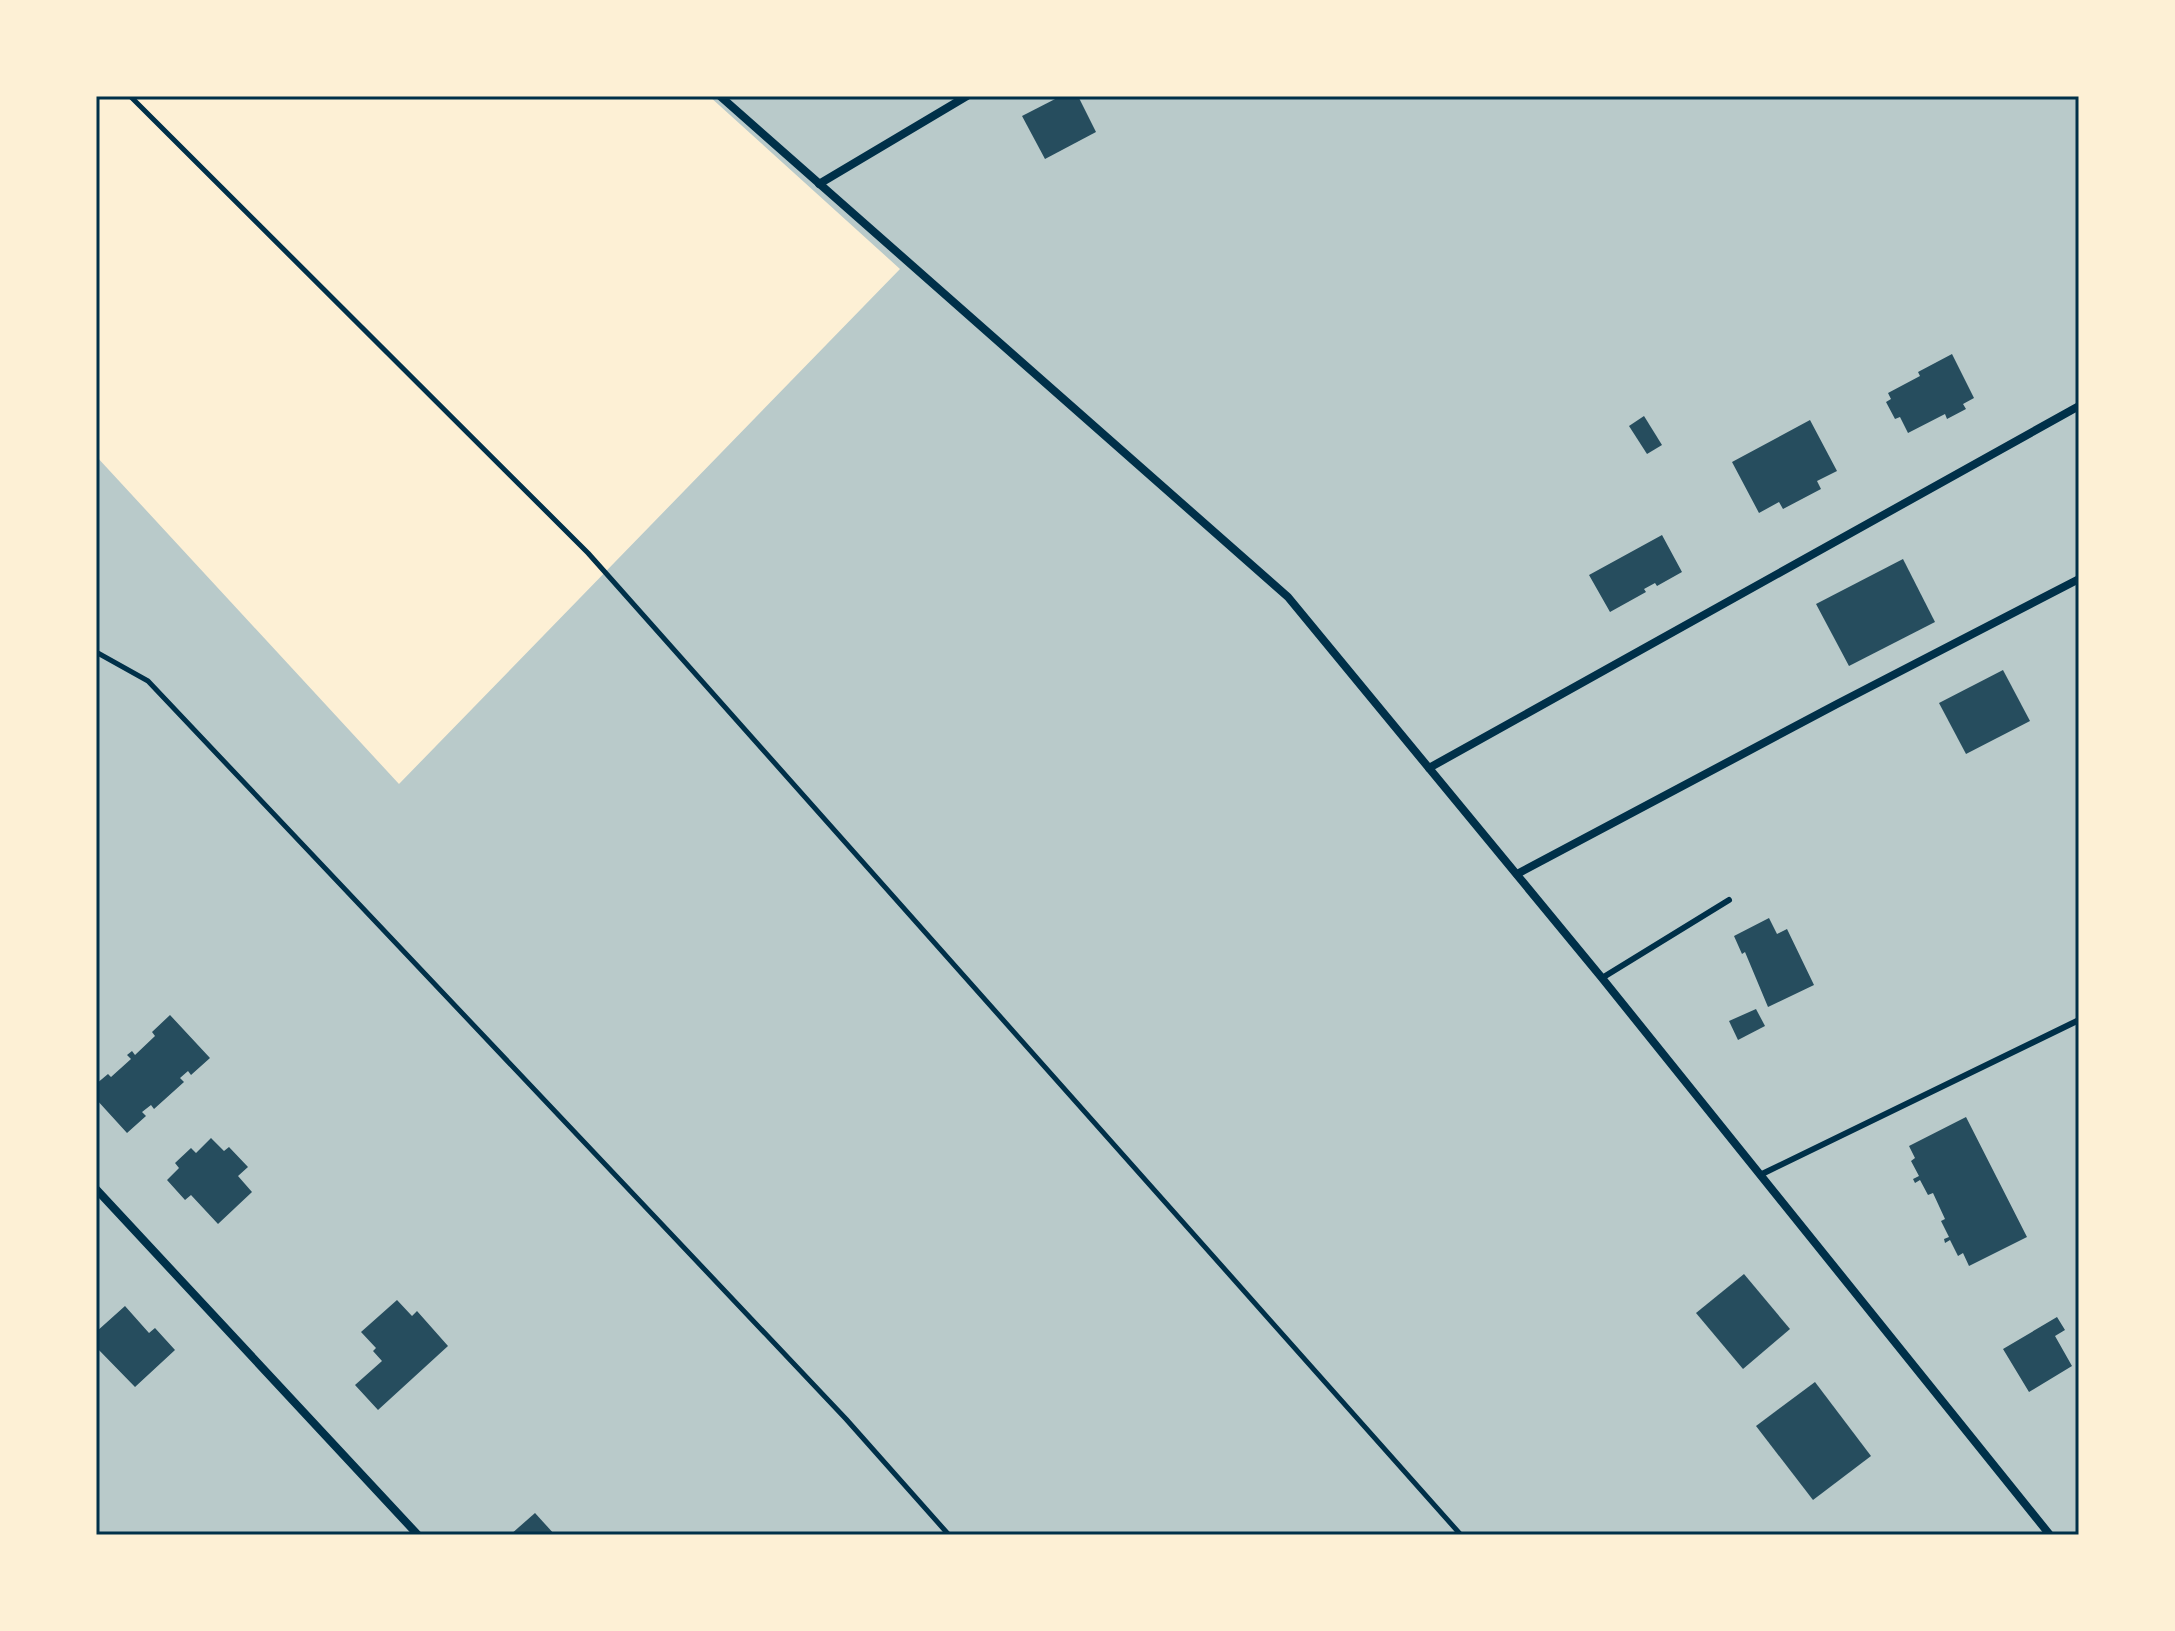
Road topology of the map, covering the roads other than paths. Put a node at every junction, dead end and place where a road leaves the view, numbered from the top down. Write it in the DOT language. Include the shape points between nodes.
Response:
graph roads {
  1 [pos="720,96"];
  2 [pos="967,96"];
  3 [pos="819,184"];
  4 [pos="2079,406"];
  5 [pos="2079,579"];
  6 [pos="1429,768"];
  7 [pos="1517,874"];
  8 [pos="1729,900"];
  9 [pos="1602,978"];
  10 [pos="2079,1020"];
  11 [pos="1762,1174"];
  12 [pos="96,1189"];
  13 [pos="418,1535"];
  14 [pos="2050,1535"];
  1 -- 3 [label="street"];
  2 -- 3 [label="street"];
  3 -- 6 [label="street" via="1288,597"];
  4 -- 6 [label="street"];
  5 -- 7 [label="street"];
  6 -- 7 [label="street"];
  7 -- 9 [label="street"];
  8 -- 9 [label="lane"];
  9 -- 11 [label="street"];
  10 -- 11 [label="lane"];
  11 -- 14 [label="street"];
  12 -- 13 [label="street"];
}
